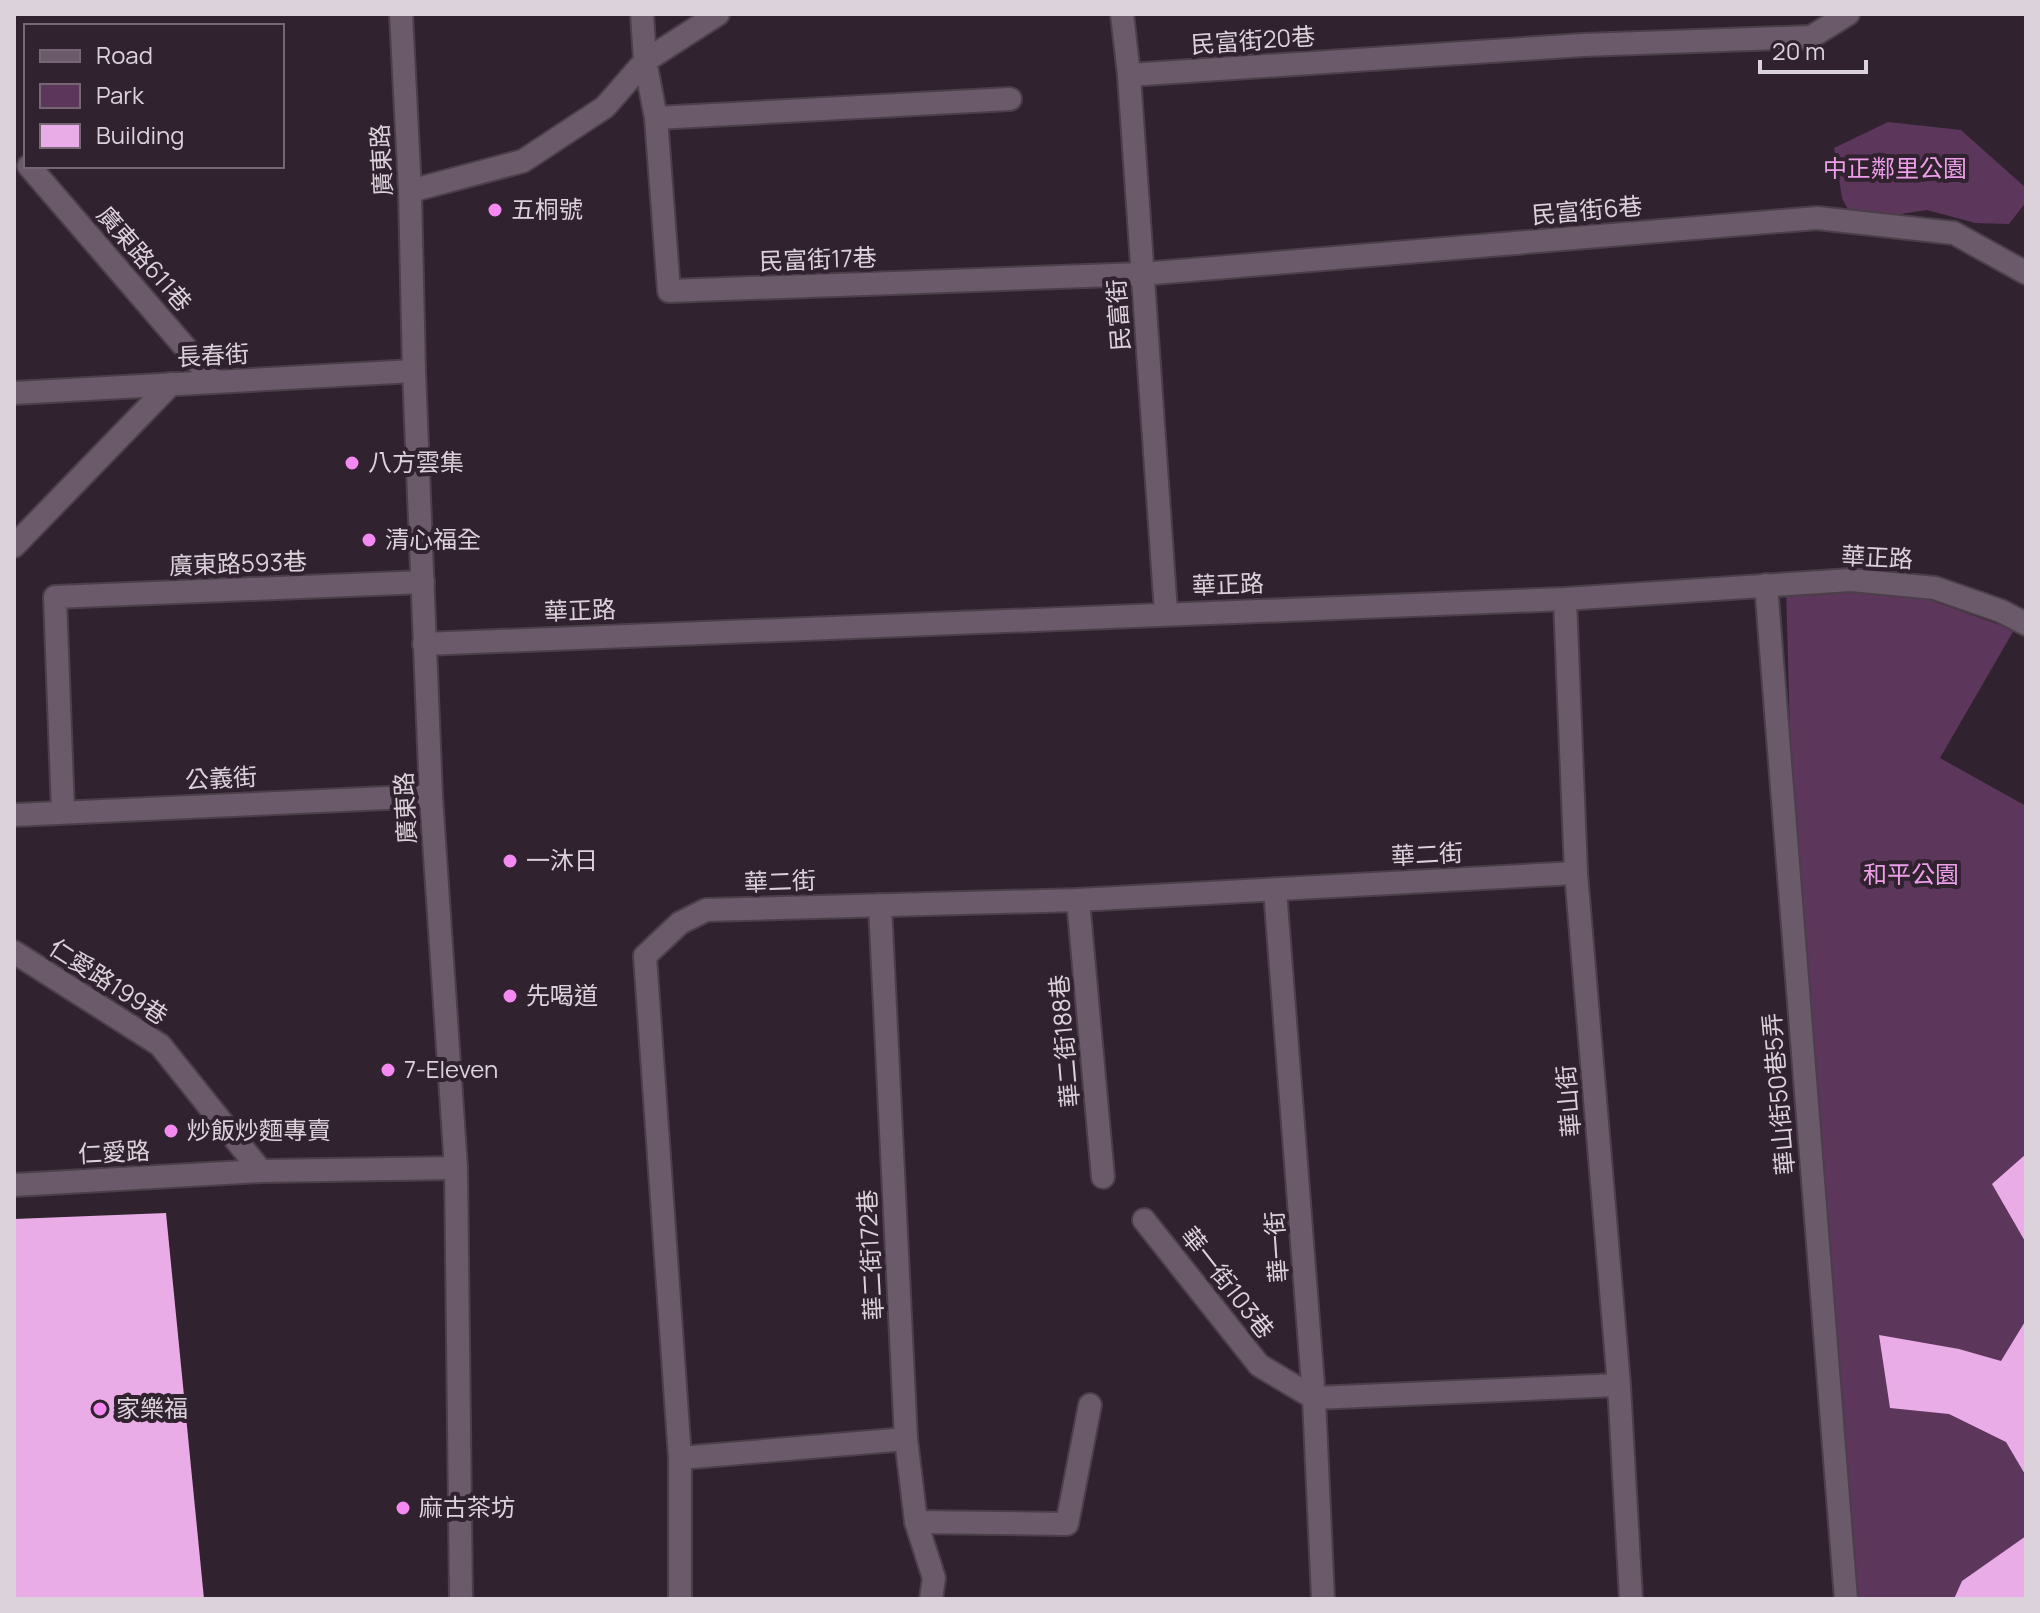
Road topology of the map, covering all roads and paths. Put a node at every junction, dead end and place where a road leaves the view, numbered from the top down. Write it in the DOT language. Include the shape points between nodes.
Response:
graph roads {
  1 [pos="401,14"];
  2 [pos="642,14"];
  3 [pos="718,14"];
  4 [pos="1122,14"];
  5 [pos="1848,14"];
  6 [pos="645,61"];
  7 [pos="1129,75"];
  8 [pos="1010,99"];
  9 [pos="656,118"];
  10 [pos="26,168"];
  11 [pos="410,191"];
  12 [pos="2026,273"];
  13 [pos="1142,274"];
  14 [pos="414,371"];
  15 [pos="215,382"];
  16 [pos="171,384"];
  17 [pos="14,393"];
  18 [pos="14,546"];
  19 [pos="423,582"];
  20 [pos="1766,585"];
  21 [pos="1565,599"];
  22 [pos="1166,613"];
  23 [pos="2026,624"];
  24 [pos="424,644"];
  25 [pos="431,796"];
  26 [pos="63,812"];
  27 [pos="14,815"];
  28 [pos="1576,873"];
  29 [pos="1275,890"];
  30 [pos="1078,900"];
  31 [pos="880,905"];
  32 [pos="14,952"];
  33 [pos="456,1168"];
  34 [pos="261,1171"];
  35 [pos="1103,1177"];
  36 [pos="14,1185"];
  37 [pos="1144,1220"];
  38 [pos="1619,1385"];
  39 [pos="1314,1398"];
  40 [pos="1090,1405"];
  41 [pos="906,1439"];
  42 [pos="680,1458"];
  43 [pos="916,1522"];
  44 [pos="461,1599"];
  45 [pos="680,1599"];
  46 [pos="931,1599"];
  47 [pos="1323,1599"];
  48 [pos="1631,1599"];
  49 [pos="1846,1599"];
  1 -- 11 [label="street, 廣東路"];
  2 -- 6 [label="street, 民富街17巷"];
  3 -- 6 [label="street"];
  4 -- 7 [label="street, 民富街"];
  5 -- 7 [label="street, 民富街20巷" via="1811,37 1583,45"];
  6 -- 9 [label="street, 民富街17巷"];
  6 -- 11 [label="street" via="605,107 523,161"];
  7 -- 13 [label="street, 民富街"];
  8 -- 9 [label="street"];
  9 -- 13 [label="street, 民富街17巷" via="669,291"];
  10 -- 15 [label="street, 廣東路611巷"];
  11 -- 14 [label="street, 廣東路"];
  12 -- 13 [label="street, 民富街6巷" via="1954,233 1817,218"];
  13 -- 22 [label="street, 民富街"];
  14 -- 15 [label="street, 長春街"];
  14 -- 19 [label="street, 廣東路"];
  15 -- 16 [label="street, 長春街"];
  16 -- 17 [label="street, 長春街"];
  16 -- 18 [label="street"];
  19 -- 24 [label="street, 廣東路"];
  19 -- 26 [label="street, 廣東路593巷" via="55,597"];
  20 -- 21 [label="street, 華正路"];
  20 -- 23 [label="street, 華正路" via="1851,580 1935,588"];
  20 -- 49 [label="street, 華山街50巷5弄"];
  21 -- 22 [label="street, 華正路"];
  21 -- 28 [label="street, 華山街"];
  22 -- 24 [label="street, 華正路"];
  24 -- 25 [label="street, 廣東路"];
  25 -- 26 [label="street, 公義街"];
  25 -- 33 [label="street, 廣東路"];
  26 -- 27 [label="street, 公義街"];
  28 -- 29 [label="street, 華二街"];
  28 -- 38 [label="street, 華山街"];
  29 -- 30 [label="street, 華二街"];
  29 -- 39 [label="street, 華一街"];
  30 -- 31 [label="street, 華二街"];
  30 -- 35 [label="street, 華二街188巷"];
  31 -- 41 [label="street, 華二街172巷"];
  31 -- 42 [label="street, 華二街" via="706,910 680,923 645,956"];
  32 -- 34 [label="street, 仁愛路199巷" via="160,1045"];
  33 -- 34 [label="street, 仁愛路"];
  33 -- 44 [label="street, 廣東路"];
  34 -- 36 [label="street, 仁愛路"];
  37 -- 39 [label="street, 華一街103巷" via="1259,1365"];
  38 -- 39 [label="street"];
  38 -- 48 [label="street, 華山街"];
  39 -- 47 [label="street, 華一街"];
  40 -- 43 [label="street" via="1067,1524"];
  41 -- 42 [label="street"];
  41 -- 43 [label="street, 華二街172巷"];
  42 -- 45 [label="street, 華二街"];
  43 -- 46 [label="street, 華二街172巷" via="934,1578"];
}
